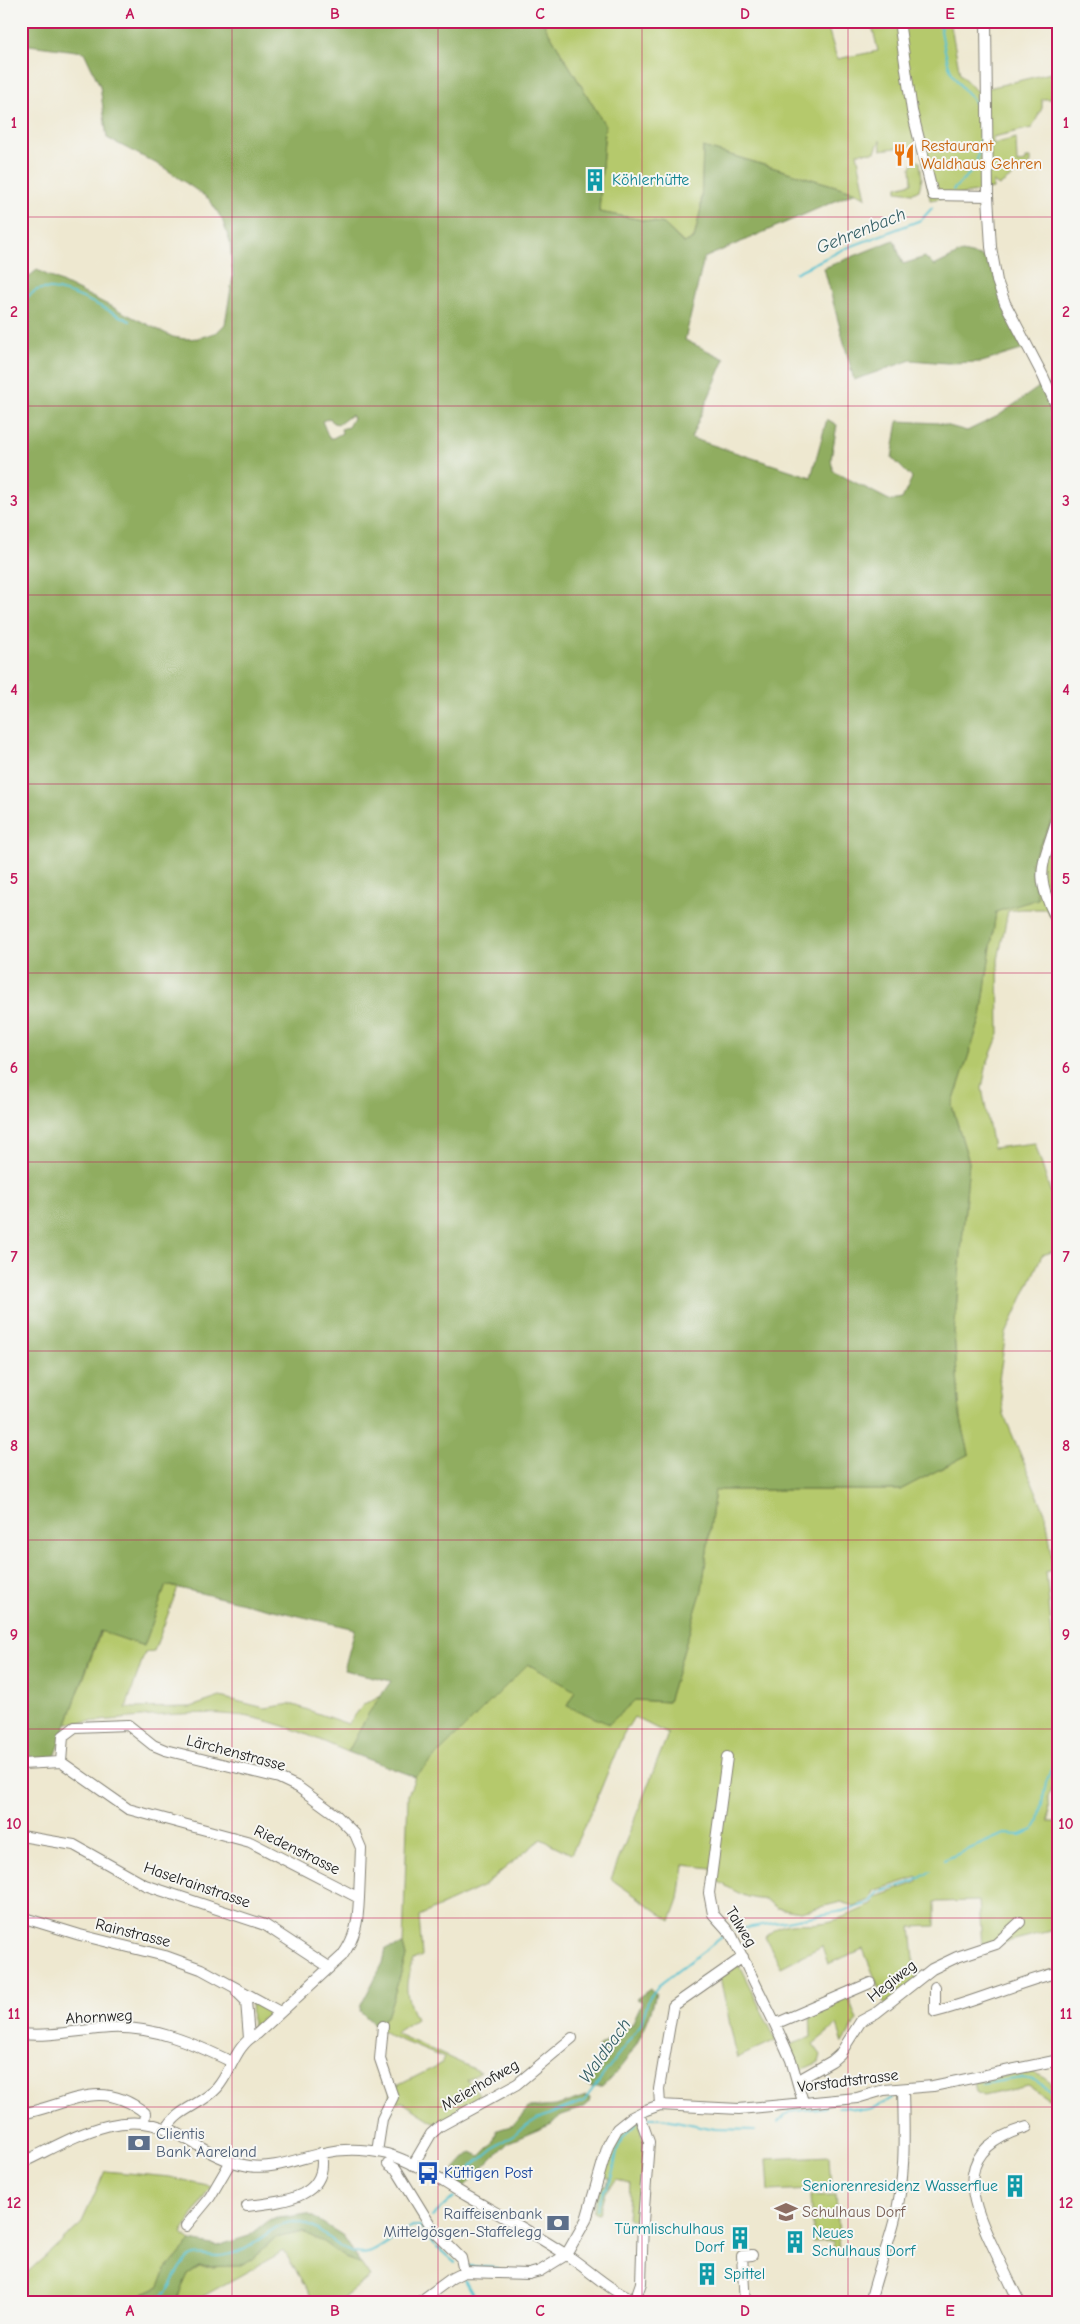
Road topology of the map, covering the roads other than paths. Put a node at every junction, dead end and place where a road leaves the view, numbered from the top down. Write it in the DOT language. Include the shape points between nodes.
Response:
graph roads {
  1 [pos="899,21"];
  2 [pos="986,21"];
  3 [pos="988,196"];
  4 [pos="1059,412"];
  5 [pos="1059,811"];
  6 [pos="1059,923"];
  7 [pos="727,1757"];
  8 [pos="61,1762"];
  9 [pos="21,1764"];
  10 [pos="21,1836"];
  11 [pos="360,1898"];
  12 [pos="21,1917"];
  13 [pos="1020,1922"];
  14 [pos="743,1957"];
  15 [pos="329,1967"];
  16 [pos="1059,1972"];
  17 [pos="870,1983"];
  18 [pos="233,1987"];
  19 [pos="935,1987"];
  20 [pos="280,2012"];
  21 [pos="775,2024"];
  22 [pos="383,2026"];
  23 [pos="21,2034"];
  24 [pos="249,2038"];
  25 [pos="572,2038"];
  26 [pos="1059,2060"];
  27 [pos="232,2062"];
  28 [pos="797,2081"];
  29 [pos="903,2089"];
  30 [pos="803,2102"];
  31 [pos="660,2105"];
  32 [pos="21,2114"];
  33 [pos="639,2114"];
  34 [pos="144,2123"];
  35 [pos="1027,2127"];
  36 [pos="167,2129"];
  37 [pos="377,2152"];
  38 [pos="321,2153"];
  39 [pos="231,2161"];
  40 [pos="21,2163"];
  41 [pos="388,2164"];
  42 [pos="413,2165"];
  43 [pos="247,2206"];
  44 [pos="186,2226"];
  45 [pos="566,2255"];
  46 [pos="752,2255"];
  47 [pos="464,2272"];
  48 [pos="423,2301"];
  49 [pos="637,2302"];
  50 [pos="744,2303"];
  51 [pos="806,2303"];
  52 [pos="858,2303"];
  53 [pos="870,2303"];
  54 [pos="1020,2303"];
  1 -- 3 [label="street" via="912,111 933,195"];
  2 -- 3 [label="street"];
  3 -- 4 [label="street" via="997,281"];
  5 -- 6 [label="street" via="1043,858 1042,878 1047,903"];
  7 -- 14 [label="street, Talweg" via="709,1893 713,1914 731,1934"];
  8 -- 9 [label="street"];
  8 -- 11 [label="street, Riedenstrasse" via="128,1809 250,1842"];
  8 -- 11 [label="street, Lärchenstrasse" via="64,1736 75,1728 128,1726 153,1746 279,1778 298,1787 335,1814 355,1834 361,1848"];
  10 -- 15 [label="street, Haselrainstrasse" via="74,1846 145,1885 265,1924"];
  11 -- 15 [label="street" via="357,1927 351,1943"];
  12 -- 18 [label="street, Rainstrasse" via="166,1956"];
  13 -- 28 [label="street, Hegiweg" via="996,1944 932,1969 857,2024 840,2054 832,2061"];
  14 -- 21 [label="street, Talweg"];
  14 -- 31 [label="street" via="673,2006 659,2090"];
  15 -- 20 [label="street"];
  16 -- 19 [label="street" via="935,2012"];
  17 -- 21 [label="street"];
  18 -- 20 [label="street, Rainstrasse"];
  18 -- 24 [label="street, Rainstrasse" via="246,2001"];
  20 -- 24 [label="street" via="258,2034"];
  21 -- 28 [label="street, Talweg"];
  22 -- 37 [label="street" via="380,2059 393,2097 382,2119"];
  23 -- 27 [label="street, Ahornweg" via="46,2036 130,2028 171,2036"];
  24 -- 27 [label="street"];
  25 -- 42 [label="street, Meierhofweg" via="517,2084 440,2126 431,2134"];
  26 -- 29 [label="street, Vorstadtstrasse" via="933,2086"];
  27 -- 36 [label="street" via="216,2089 199,2104 175,2116"];
  28 -- 30 [label="street, Talweg"];
  29 -- 30 [label="street, Vorstadtstrasse" via="884,2090 857,2098"];
  29 -- 53 [label="street" via="902,2184"];
  30 -- 31 [label="street, Vorstadtstrasse" via="739,2109"];
  31 -- 33 [label="street, Vorstadtstrasse"];
  32 -- 34 [label="street" via="76,2098 105,2095 122,2097 136,2105 145,2113"];
  33 -- 45 [label="street, Vorstadtstrasse" via="617,2130 608,2144 592,2205"];
  33 -- 49 [label="street" via="649,2142 641,2283"];
  34 -- 36 [label="street"];
  34 -- 40 [label="street" via="115,2123 87,2130"];
  35 -- 54 [label="street" via="1011,2131 988,2146 978,2160 971,2182 981,2222"];
  36 -- 39 [label="street"];
  37 -- 38 [label="street"];
  37 -- 42 [label="street"];
  38 -- 39 [label="street" via="260,2167"];
  38 -- 43 [label="street" via="322,2172 306,2193"];
  39 -- 44 [label="street" via="210,2197"];
  41 -- 47 [label="street" via="396,2169 434,2231 461,2258"];
  42 -- 45 [label="street"];
  45 -- 47 [label="street" via="529,2274"];
  45 -- 49 [label="street"];
  46 -- 50 [label="street" via="742,2256"];
  47 -- 48 [label="street"];
  51 -- 52 [label="street"];
}
